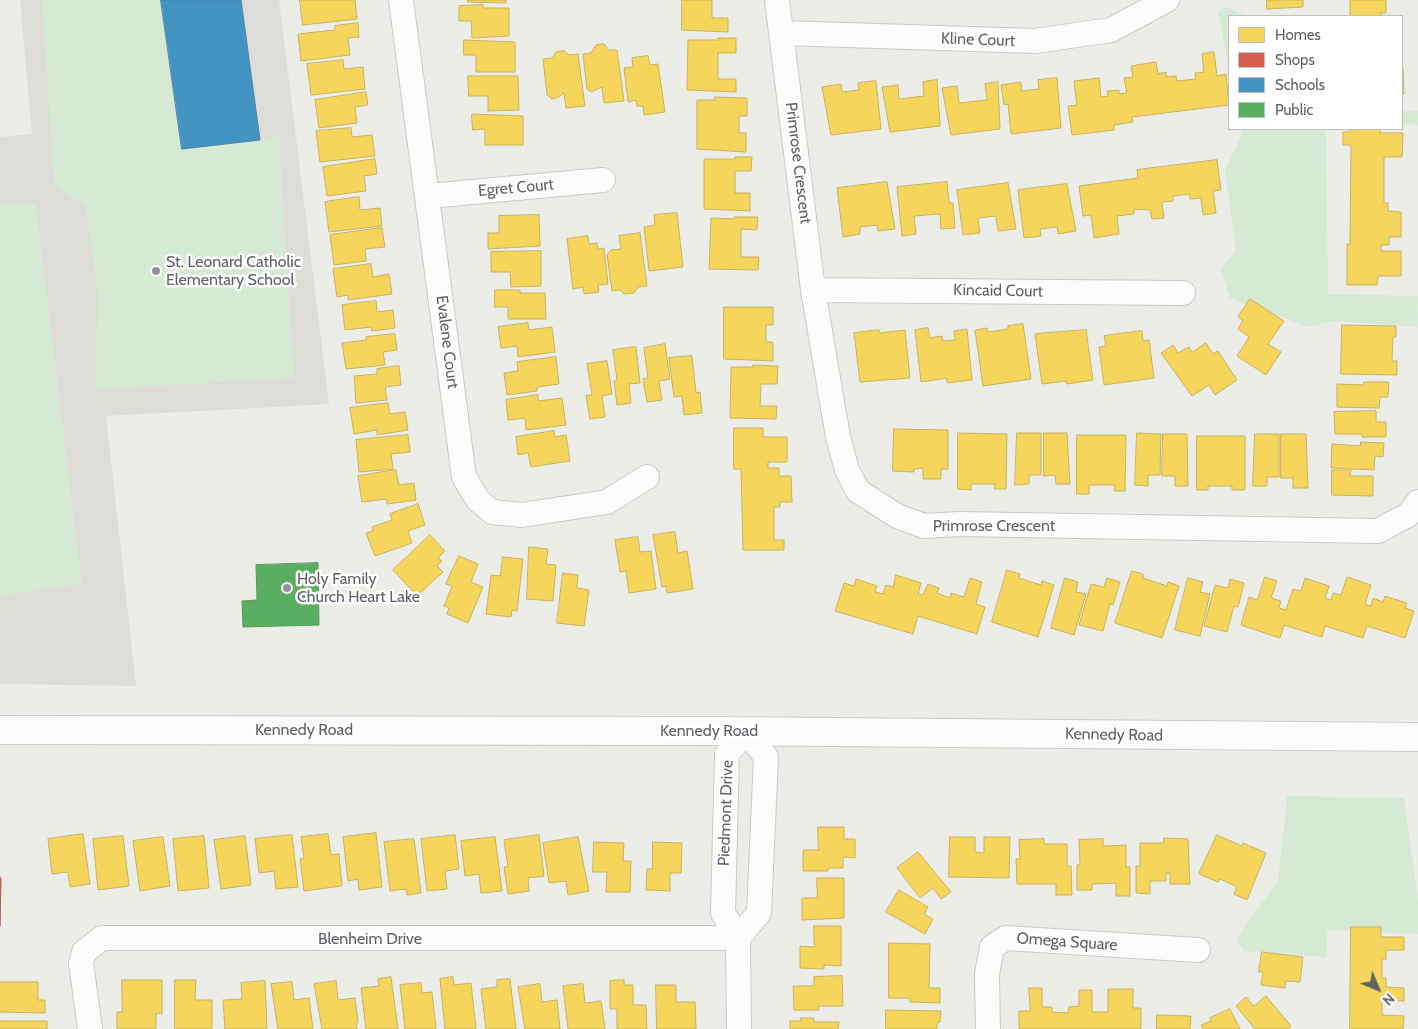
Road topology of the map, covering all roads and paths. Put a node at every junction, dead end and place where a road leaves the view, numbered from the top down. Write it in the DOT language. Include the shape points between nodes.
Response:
graph roads {
  1 [pos="401,0"];
  2 [pos="777,0"];
  3 [pos="1167,0"];
  4 [pos="782,33"];
  5 [pos="603,180"];
  6 [pos="429,196"];
  7 [pos="813,290"];
  8 [pos="1183,293"];
  9 [pos="647,477"];
  10 [pos="1418,502"];
  11 [pos="0,730"];
  12 [pos="746,731"];
  13 [pos="1418,737"];
  14 [pos="738,938"];
  15 [pos="1198,950"];
  16 [pos="90,1029"];
  17 [pos="740,1029"];
  18 [pos="988,1029"];
  1 -- 6 [label="street, Evalene Court"];
  2 -- 4 [label="street, Primrose Crescent"];
  3 -- 4 [label="street, Kline Court" via="1111,30 1035,42"];
  4 -- 7 [label="street, Primrose Crescent"];
  5 -- 6 [label="street, Egret Court"];
  6 -- 9 [label="street, Evalene Court" via="464,478 478,500 492,512 522,514 608,502"];
  7 -- 8 [label="street, Kincaid Court"];
  7 -- 10 [label="street, Primrose Crescent" via="838,437 847,470 858,491 897,516 915,523 924,526 1378,530 1408,515"];
  11 -- 12 [label="main road, Kennedy Road"];
  12 -- 13 [label="main road, Kennedy Road"];
  12 -- 14 [label="street, Piedmont Drive" via="727,754 723,913"];
  12 -- 14 [label="street" via="766,757 760,913"];
  14 -- 16 [label="street, Blenheim Drive" via="102,938 84,952 81,963"];
  14 -- 17 [label="street, Piedmont Drive"];
  15 -- 18 [label="street, Omega Square" via="1006,938 992,946 987,974"];
}
